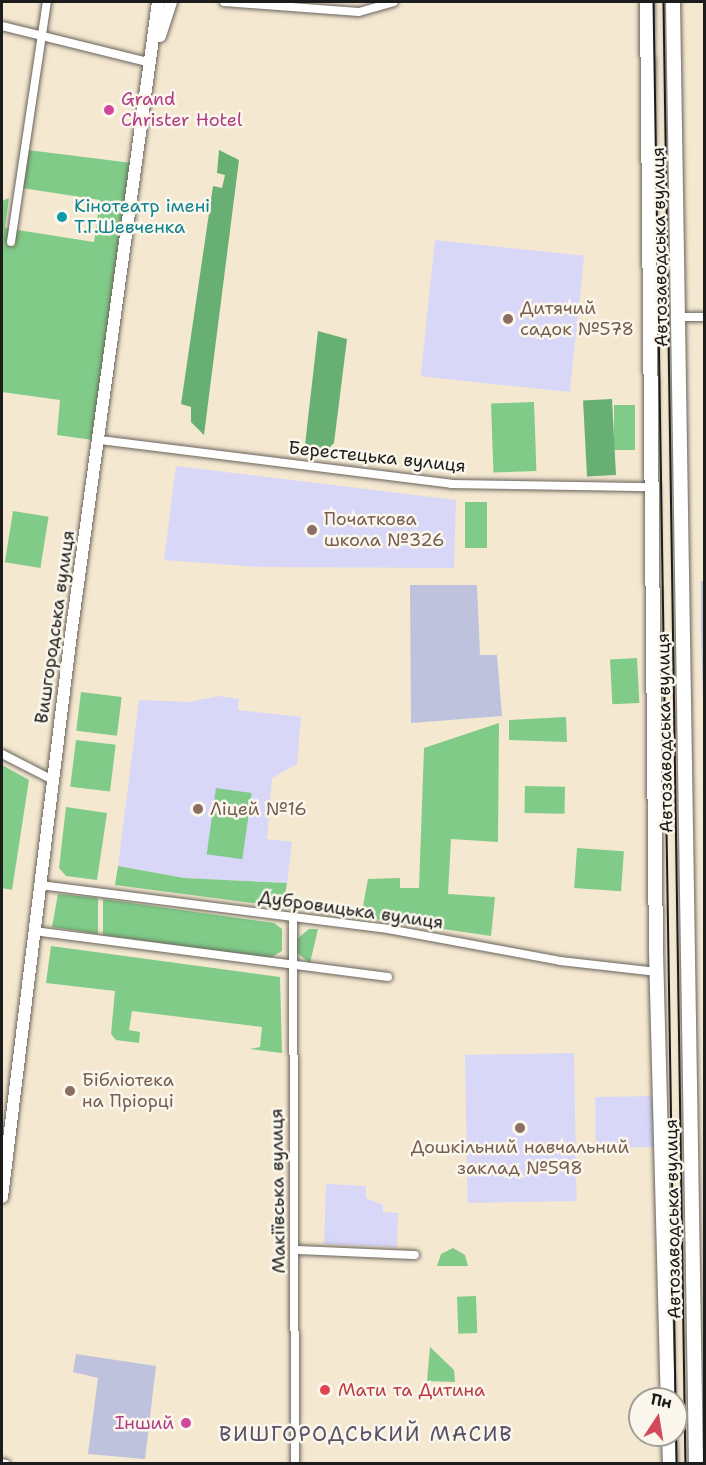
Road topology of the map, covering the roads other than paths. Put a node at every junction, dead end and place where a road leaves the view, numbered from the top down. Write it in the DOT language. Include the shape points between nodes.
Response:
graph roads {
  1 [pos="47,2"];
  2 [pos="159,2"];
  3 [pos="171,2"];
  4 [pos="224,2"];
  5 [pos="393,2"];
  6 [pos="647,2"];
  7 [pos="673,2"];
  8 [pos="2,26"];
  9 [pos="42,37"];
  10 [pos="151,63"];
  11 [pos="11,242"];
  12 [pos="679,317"];
  13 [pos="705,317"];
  14 [pos="100,440"];
  15 [pos="652,487"];
  16 [pos="2,754"];
  17 [pos="53,780"];
  18 [pos="40,885"];
  19 [pos="293,917"];
  20 [pos="34,931"];
  21 [pos="293,964"];
  22 [pos="657,972"];
  23 [pos="388,977"];
  24 [pos="2,1197"];
  25 [pos="296,1250"];
  26 [pos="415,1255"];
  27 [pos="668,1387"];
  28 [pos="669,1447"];
  29 [pos="295,1464"];
  30 [pos="670,1464"];
  31 [pos="696,1464"];
  1 -- 9 [label="street"];
  2 -- 10 [label="main road, Вишгородська вулиця"];
  3 -- 10 [label="main road, Вишгородська вулиця"];
  4 -- 5 [label="street" via="359,12"];
  6 -- 15 [label="main road, Автозаводська вулиця"];
  7 -- 12 [label="main road, Автозаводська вулиця"];
  8 -- 9 [label="street"];
  9 -- 10 [label="street"];
  9 -- 11 [label="street"];
  10 -- 14 [label="main road, Вишгородська вулиця"];
  12 -- 13 [label="street"];
  12 -- 31 [label="main road, Автозаводська вулиця"];
  14 -- 15 [label="street, Берестецька вулиця" via="451,484"];
  14 -- 17 [label="main road, Вишгородська вулиця"];
  15 -- 22 [label="main road, Автозаводська вулиця"];
  16 -- 17 [label="street"];
  17 -- 18 [label="main road, Вишгородська вулиця"];
  18 -- 19 [label="street, Дубровицька вулиця"];
  18 -- 20 [label="main road, Вишгородська вулиця"];
  19 -- 21 [label="street, Макіївська вулиця"];
  19 -- 22 [label="street, Дубровицька вулиця"];
  20 -- 21 [label="street"];
  20 -- 24 [label="main road, Вишгородська вулиця"];
  21 -- 23 [label="street"];
  21 -- 25 [label="street, Макіївська вулиця"];
  22 -- 27 [label="main road, Автозаводська вулиця"];
  25 -- 26 [label="street"];
  25 -- 29 [label="street, Макіївська вулиця"];
  28 -- 30 [label="main road"];
}
